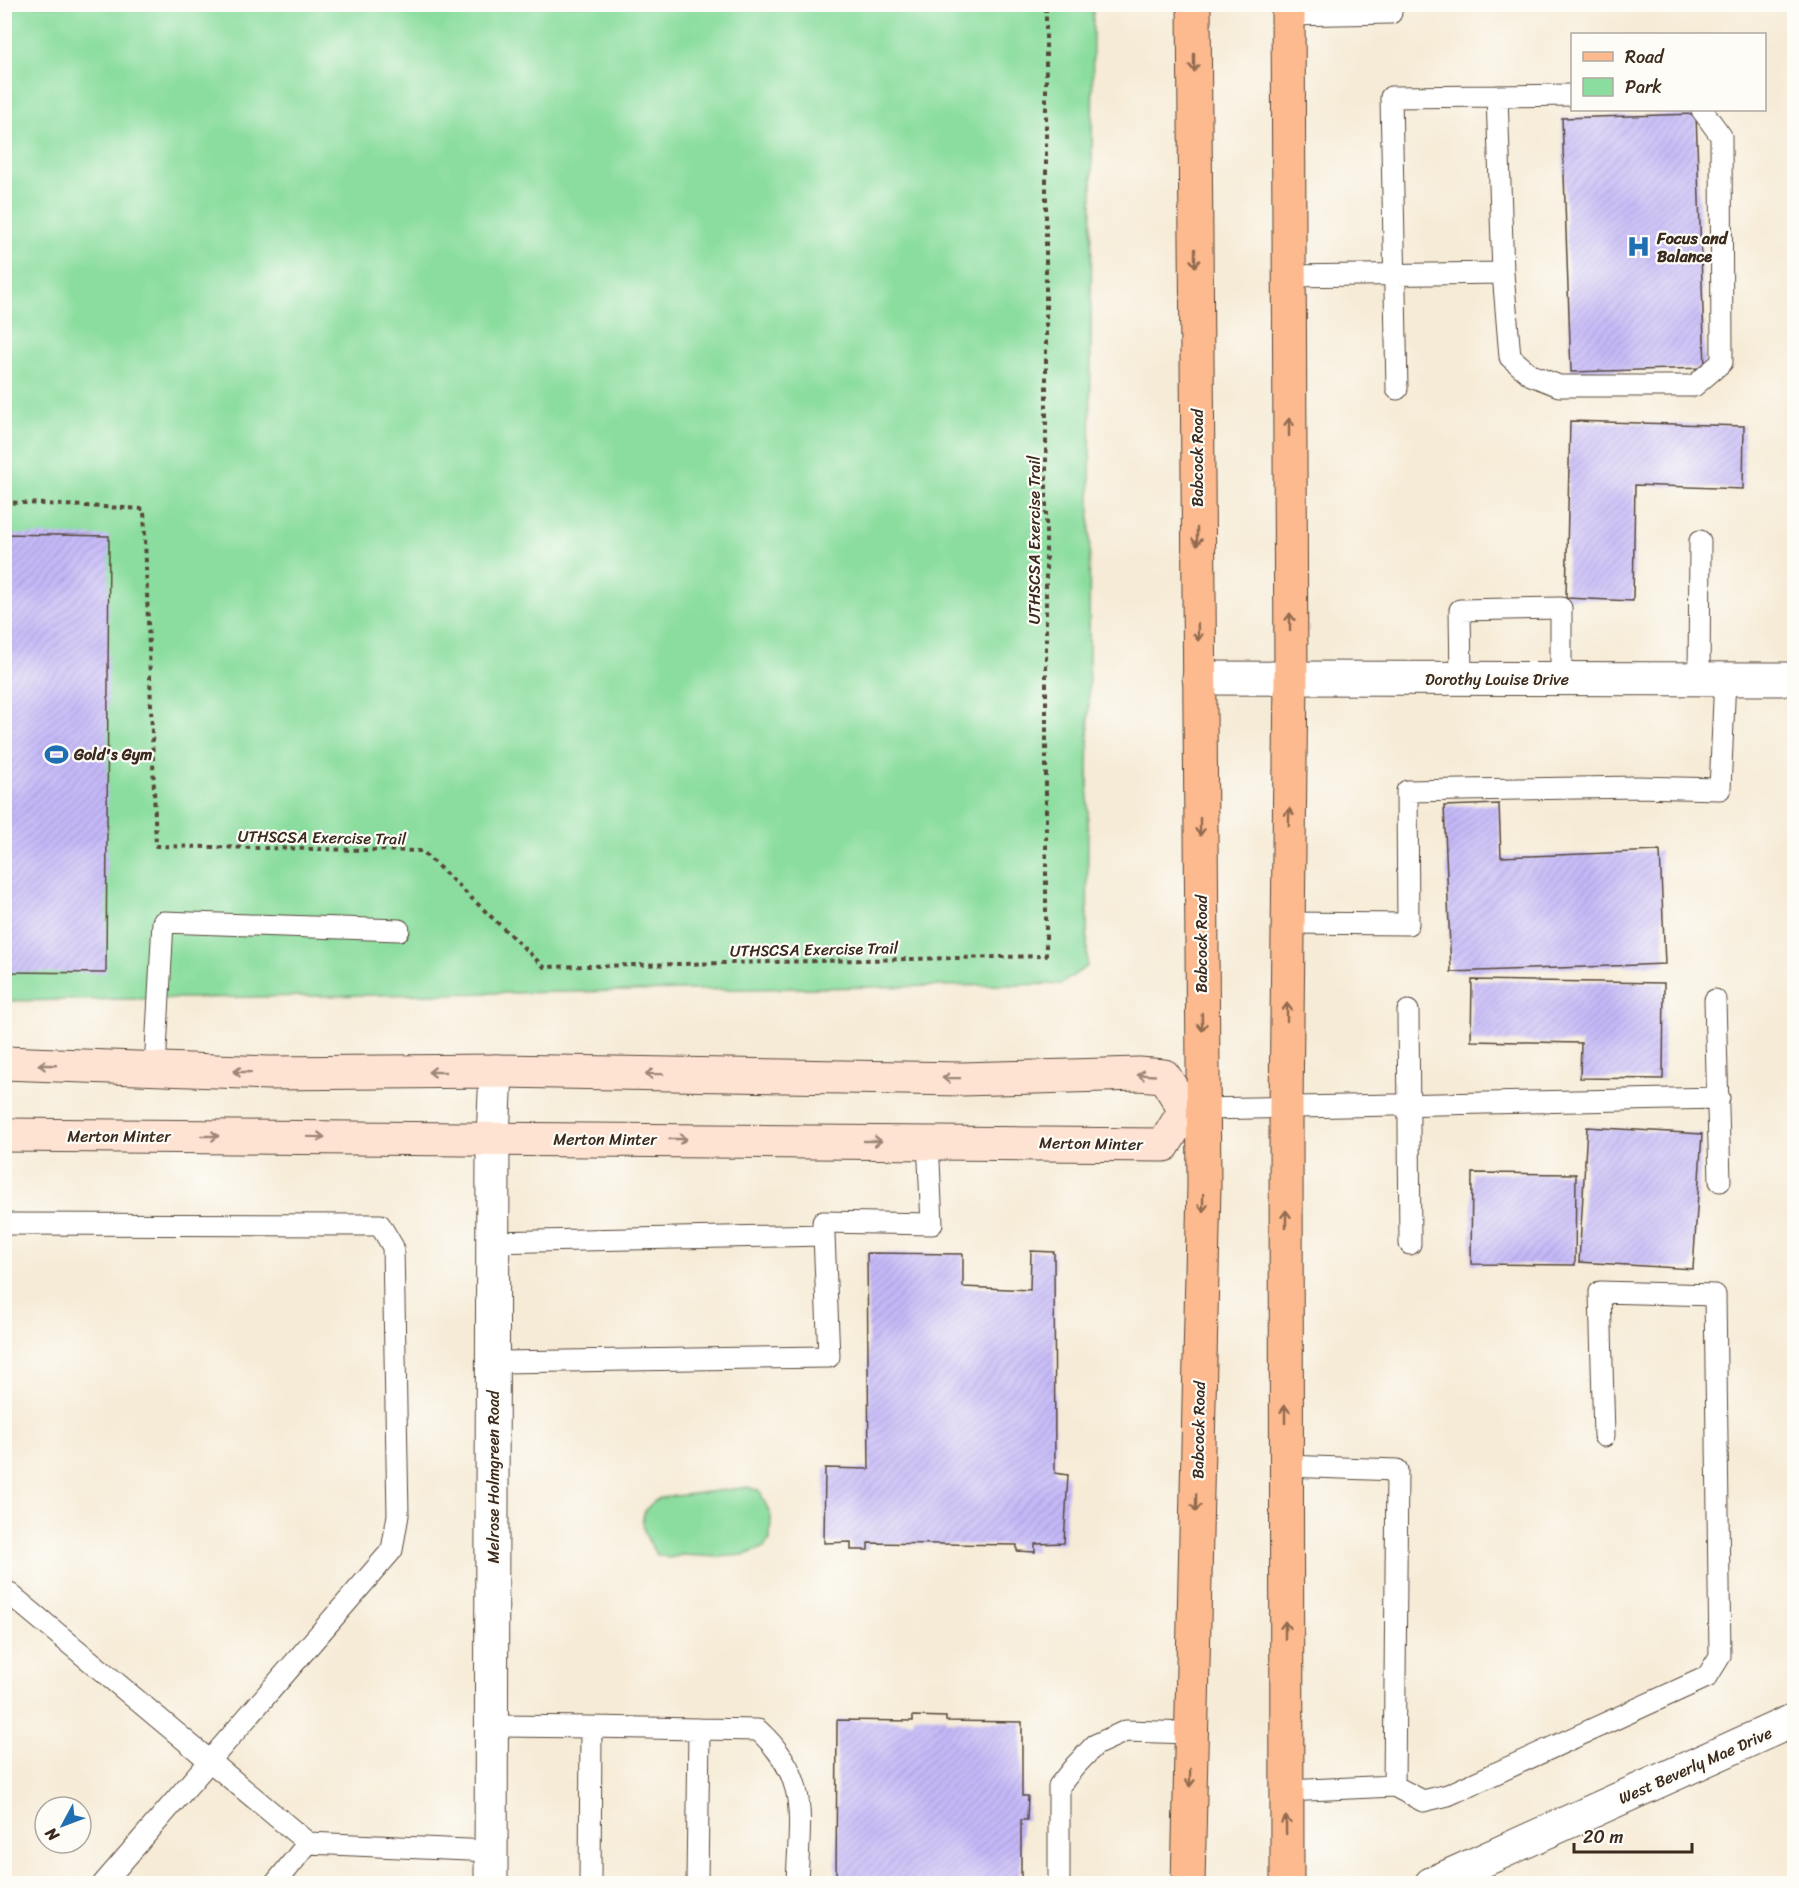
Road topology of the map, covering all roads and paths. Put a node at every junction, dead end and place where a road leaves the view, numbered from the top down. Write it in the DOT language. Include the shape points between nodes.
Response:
graph roads {
  1 [pos="1046,4"];
  2 [pos="1194,4"];
  3 [pos="1391,4"];
  4 [pos="1288,10"];
  5 [pos="1571,95"];
  6 [pos="1497,96"];
  7 [pos="1703,111"];
  8 [pos="1503,273"];
  9 [pos="1288,276"];
  10 [pos="1393,276"];
  11 [pos="1397,389"];
  12 [pos="4,502"];
  13 [pos="1700,541"];
  14 [pos="1291,677"];
  15 [pos="1199,678"];
  16 [pos="1461,678"];
  17 [pos="1561,679"];
  18 [pos="1794,679"];
  19 [pos="1712,680"];
  20 [pos="1287,923"];
  21 [pos="399,930"];
  22 [pos="1715,1000"];
  23 [pos="1408,1011"];
  24 [pos="4,1063"];
  25 [pos="155,1069"];
  26 [pos="496,1071"];
  27 [pos="1719,1098"];
  28 [pos="1411,1105"];
  29 [pos="1286,1107"];
  30 [pos="1194,1110"];
  31 [pos="4,1135"];
  32 [pos="493,1138"];
  33 [pos="928,1141"];
  34 [pos="1720,1181"];
  35 [pos="4,1224"];
  36 [pos="824,1235"];
  37 [pos="493,1242"];
  38 [pos="1410,1244"];
  39 [pos="494,1362"];
  40 [pos="1604,1436"];
  41 [pos="1285,1466"];
  42 [pos="4,1589"];
  43 [pos="1794,1720"];
  44 [pos="491,1726"];
  45 [pos="591,1727"];
  46 [pos="699,1729"];
  47 [pos="1191,1733"];
  48 [pos="208,1760"];
  49 [pos="1394,1786"];
  50 [pos="1286,1791"];
  51 [pos="308,1843"];
  52 [pos="491,1851"];
  53 [pos="103,1884"];
  54 [pos="275,1884"];
  55 [pos="491,1884"];
  56 [pos="590,1884"];
  57 [pos="697,1884"];
  58 [pos="797,1884"];
  59 [pos="1059,1884"];
  60 [pos="1188,1884"];
  61 [pos="1287,1884"];
  62 [pos="1431,1884"];
  1 -- 12 [label="path, UTHSCSA Exercise Trail" via="1046,956 544,968 422,851 156,846 144,509"];
  2 -- 15 [label="main road, Babcock Road, one-way"];
  3 -- 4 [label="lane" via="1391,13"];
  4 -- 9 [label="main road"];
  5 -- 6 [label="lane"];
  6 -- 8 [label="lane"];
  6 -- 10 [label="lane" via="1391,97"];
  7 -- 8 [label="lane" via="1721,136 1722,362 1694,386 1560,386 1532,375 1510,357"];
  8 -- 10 [label="lane"];
  9 -- 10 [label="lane"];
  14 -- 9 [label="main road, one-way"];
  10 -- 11 [label="lane"];
  13 -- 19 [label="lane"];
  14 -- 15 [label="street, Dorothy Louise Drive"];
  14 -- 16 [label="street, Dorothy Louise Drive"];
  20 -- 14 [label="main road, one-way"];
  15 -- 30 [label="main road, Babcock Road, one-way"];
  16 -- 17 [label="street, Dorothy Louise Drive"];
  16 -- 17 [label="lane" via="1460,610 1561,608"];
  17 -- 19 [label="street, Dorothy Louise Drive"];
  18 -- 19 [label="street, Dorothy Louise Drive"];
  19 -- 20 [label="lane" via="1720,789 1407,791 1408,924"];
  29 -- 20 [label="main road, one-way"];
  21 -- 25 [label="lane" via="163,922"];
  22 -- 27 [label="lane"];
  23 -- 28 [label="lane"];
  25 -- 24 [label="street, one-way"];
  26 -- 25 [label="street, one-way" via="269,1073"];
  30 -- 26 [label="street, one-way" via="1164,1076 1139,1074 962,1079"];
  26 -- 32 [label="street, Melrose Holmgreen Road"];
  27 -- 28 [label="lane"];
  27 -- 34 [label="lane"];
  28 -- 29 [label="lane"];
  28 -- 38 [label="lane"];
  29 -- 30 [label="lane"];
  41 -- 29 [label="main road, one-way"];
  30 -- 33 [label="street, Merton Minter" via="1164,1145"];
  30 -- 47 [label="main road, Babcock Road, one-way"];
  31 -- 32 [label="street, Merton Minter, one-way"];
  32 -- 33 [label="street, Merton Minter, one-way"];
  32 -- 37 [label="street, Melrose Holmgreen Road"];
  33 -- 36 [label="lane" via="932,1224 822,1222"];
  35 -- 48 [label="lane" via="380,1225 393,1246 398,1515 392,1550"];
  36 -- 37 [label="lane"];
  36 -- 39 [label="lane" via="829,1357"];
  37 -- 39 [label="street, Melrose Holmgreen Road"];
  39 -- 44 [label="street, Melrose Holmgreen Road"];
  40 -- 49 [label="lane" via="1600,1292 1715,1295 1720,1656 1707,1677 1448,1795 1423,1801"];
  41 -- 49 [label="lane" via="1397,1470"];
  50 -- 41 [label="main road, one-way"];
  42 -- 48 [label="lane"];
  43 -- 62 [label="street, West Beverly Mae Drive"];
  44 -- 45 [label="lane"];
  44 -- 52 [label="street, Melrose Holmgreen Road"];
  45 -- 46 [label="lane"];
  45 -- 56 [label="lane"];
  46 -- 57 [label="lane"];
  46 -- 58 [label="lane" via="758,1730 792,1771 800,1806"];
  47 -- 59 [label="lane" via="1126,1731 1095,1745 1075,1766 1059,1786"];
  47 -- 60 [label="main road, Babcock Road, one-way"];
  48 -- 51 [label="lane"];
  48 -- 53 [label="lane"];
  49 -- 50 [label="lane"];
  61 -- 50 [label="main road, one-way"];
  51 -- 52 [label="lane"];
  51 -- 54 [label="lane"];
  52 -- 55 [label="street, Melrose Holmgreen Road"];
}
